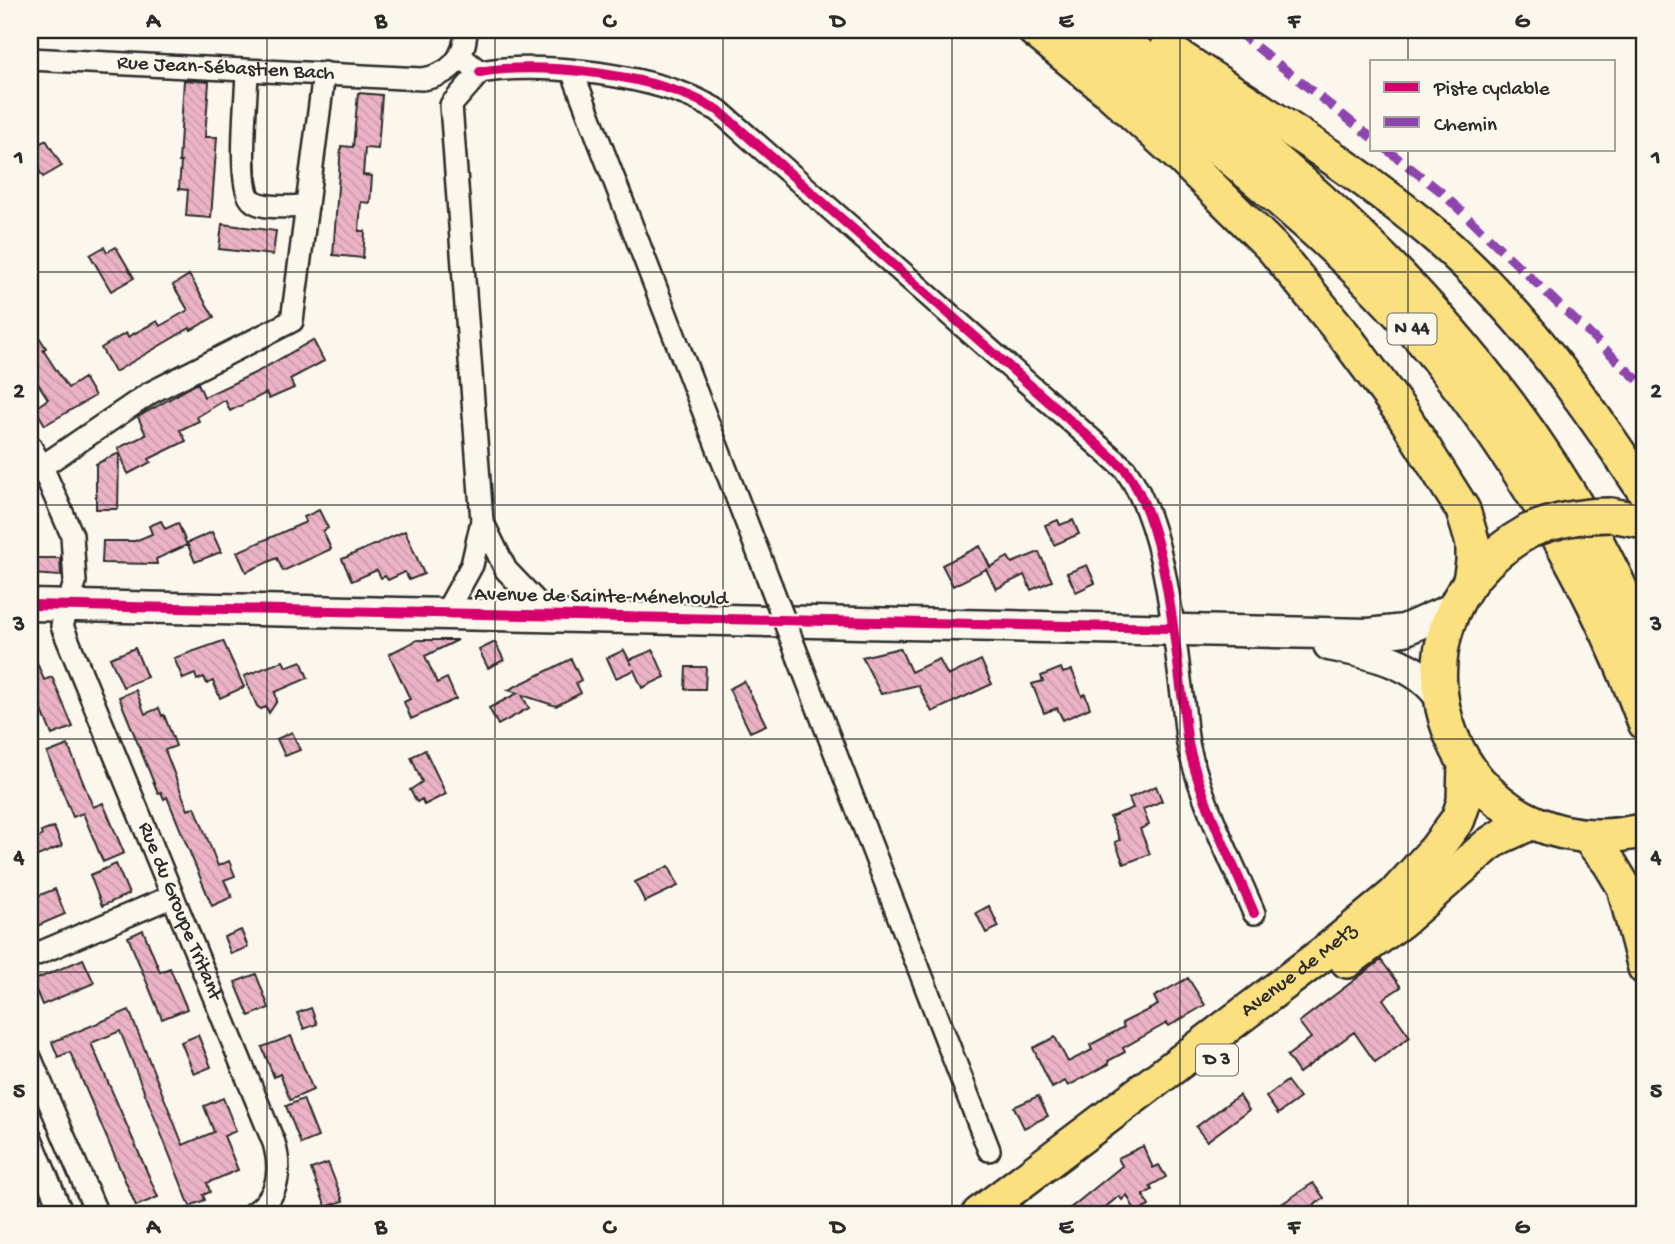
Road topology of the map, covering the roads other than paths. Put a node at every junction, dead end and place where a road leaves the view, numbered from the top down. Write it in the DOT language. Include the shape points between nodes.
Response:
graph roads {
  1 [pos="466,30"];
  2 [pos="1034,30"];
  3 [pos="1063,30"];
  4 [pos="1106,30"];
  5 [pos="1138,30"];
  6 [pos="461,57"];
  7 [pos="30,59"];
  8 [pos="247,71"];
  9 [pos="572,71"];
  10 [pos="480,72"];
  11 [pos="324,74"];
  12 [pos="307,206"];
  13 [pos="30,446"];
  14 [pos="36,471"];
  15 [pos="1645,492"];
  16 [pos="482,521"];
  17 [pos="1645,521"];
  18 [pos="1462,594"];
  19 [pos="30,605"];
  20 [pos="69,606"];
  21 [pos="445,614"];
  22 [pos="551,617"];
  23 [pos="1172,628"];
  24 [pos="1267,632"];
  25 [pos="1645,645"];
  26 [pos="1441,698"];
  27 [pos="1645,723"];
  28 [pos="1465,763"];
  29 [pos="1534,822"];
  30 [pos="1645,830"];
  31 [pos="1587,836"];
  32 [pos="173,896"];
  33 [pos="1254,912"];
  34 [pos="30,957"];
  35 [pos="1645,968"];
  36 [pos="30,1057"];
  37 [pos="30,1136"];
  38 [pos="989,1150"];
  39 [pos="1009,1202"];
  40 [pos="62,1214"];
  41 [pos="97,1214"];
  42 [pos="252,1214"];
  1 -- 6 [label="street"];
  2 -- 18 [label="main road" via="1203,178 1272,247 1344,335 1402,413 1463,510 1473,562"];
  3 -- 27 [label="main road, N 44" via="1196,129 1295,212 1432,352 1511,456 1554,526 1611,636"];
  4 -- 25 [label="main road, N 44" via="1317,197 1435,314 1495,386 1543,454 1599,547"];
  5 -- 15 [label="main road" via="1371,186 1459,257 1547,354"];
  6 -- 10 [label="street"];
  6 -- 11 [label="street, Rue Jean-Sébastien Bach" via="448,71 422,79"];
  7 -- 8 [label="street, Rue Jean-Sébastien Bach"];
  8 -- 11 [label="street, Rue Jean-Sébastien Bach"];
  8 -- 12 [label="street" via="246,191 252,201 265,205"];
  9 -- 10 [label="street" via="503,68"];
  9 -- 23 [label="street" via="636,80 685,94 718,110 1125,468 1148,513"];
  9 -- 38 [label="street, bridge"];
  10 -- 16 [label="street" via="452,105"];
  11 -- 12 [label="street"];
  12 -- 14 [label="street" via="292,321 150,393"];
  13 -- 14 [label="street, Rue du Groupe Tritant"];
  14 -- 20 [label="street, Rue du Groupe Tritant" via="72,535 75,582"];
  16 -- 21 [label="street" via="472,565"];
  16 -- 22 [label="street" via="506,570"];
  17 -- 18 [label="main road, bridge" via="1577,516 1544,525 1498,551"];
  18 -- 24 [label="main road, Avenue de Sainte-Ménehould" via="1421,625 1388,633"];
  18 -- 26 [label="main road" via="1442,643"];
  19 -- 20 [label="main road, Avenue de Sainte-Ménehould"];
  20 -- 21 [label="main road, Avenue de Sainte-Ménehould"];
  20 -- 32 [label="street, Rue du Groupe Tritant" via="62,626"];
  21 -- 22 [label="main road, Avenue de Sainte-Ménehould"];
  22 -- 23 [label="main road, Avenue de Sainte-Ménehould"];
  23 -- 24 [label="main road, Avenue de Sainte-Ménehould"];
  23 -- 33 [label="street" via="1189,748 1221,839"];
  24 -- 26 [label="main road, Avenue de Sainte-Ménehould" via="1389,661 1419,676"];
  26 -- 28 [label="main road"];
  28 -- 29 [label="main road" via="1495,797"];
  28 -- 39 [label="main road, Avenue de Metz / D 3" via="1464,801 1458,819 1394,895"];
  29 -- 31 [label="main road"];
  29 -- 39 [label="main road, Avenue de Metz / D 3" via="1488,845 1401,921"];
  30 -- 31 [label="main road"];
  31 -- 35 [label="main road" via="1624,887"];
  32 -- 34 [label="street"];
  32 -- 42 [label="street, Rue du Groupe Tritant" via="278,1156 274,1192"];
  36 -- 41 [label="street"];
  37 -- 40 [label="street"];
}
